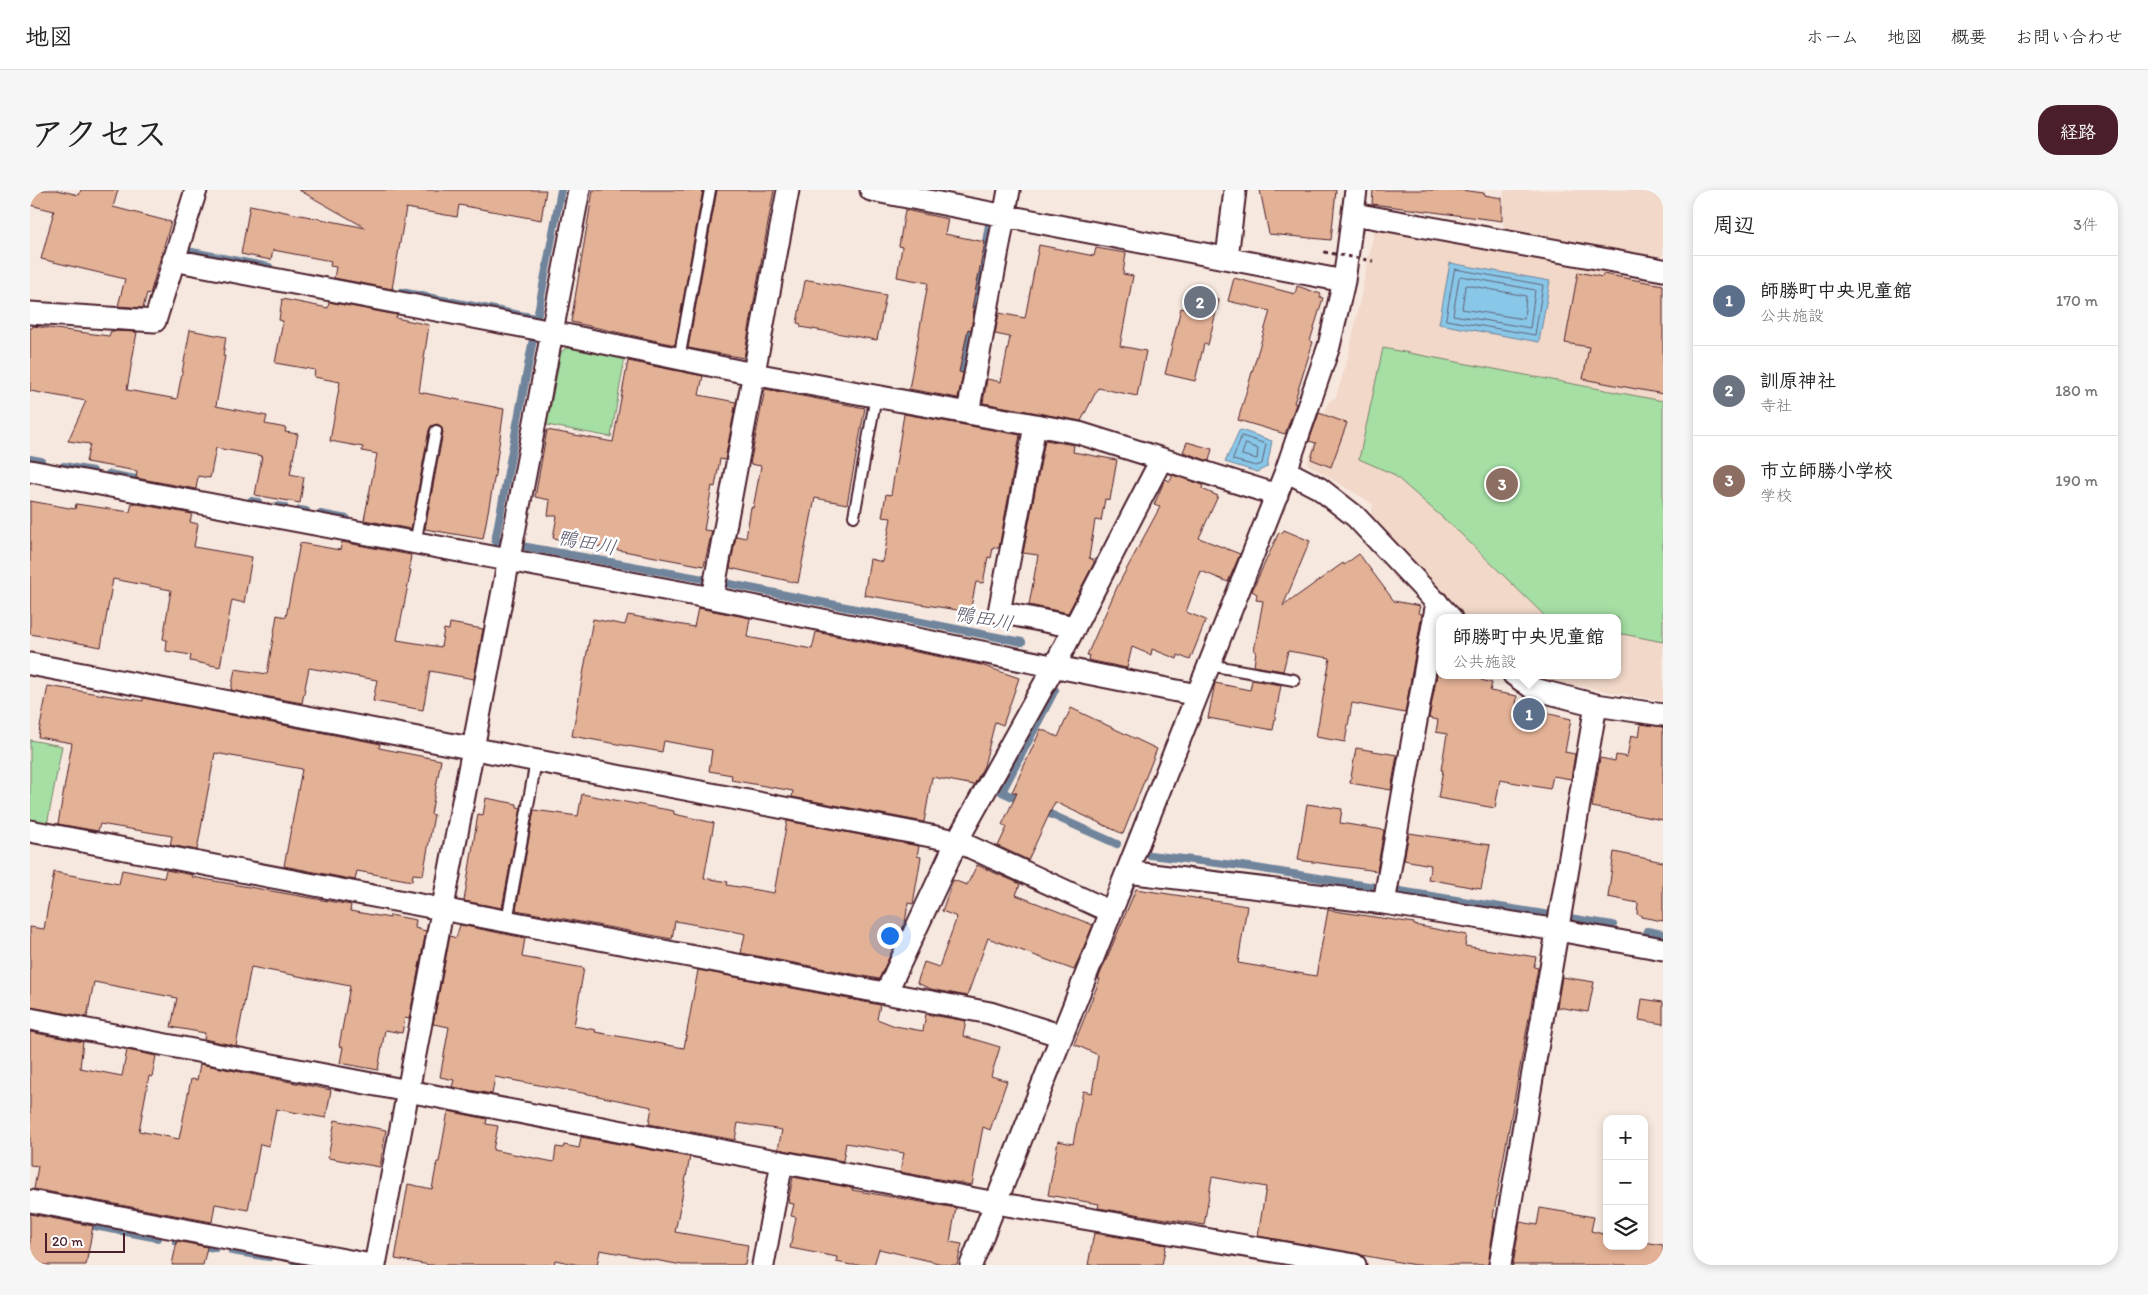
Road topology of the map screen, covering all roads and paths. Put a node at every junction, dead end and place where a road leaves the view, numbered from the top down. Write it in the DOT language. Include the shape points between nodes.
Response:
graph roads {
  1 [pos="196,190"];
  2 [pos="579,190"];
  3 [pos="710,190"];
  4 [pos="788,190"];
  5 [pos="871,190"];
  6 [pos="1009,190"];
  7 [pos="1235,190"];
  8 [pos="1356,190"];
  9 [pos="1354,214"];
  10 [pos="1004,216"];
  11 [pos="1324,252"];
  12 [pos="1227,258"];
  13 [pos="173,260"];
  14 [pos="1373,262"];
  15 [pos="1663,270"];
  16 [pos="1344,281"];
  17 [pos="30,312"];
  18 [pos="537,329"];
  19 [pos="679,359"];
  20 [pos="753,374"];
  21 [pos="876,396"];
  22 [pos="968,413"];
  23 [pos="1035,426"];
  24 [pos="436,431"];
  25 [pos="1161,460"];
  26 [pos="30,471"];
  27 [pos="1286,471"];
  28 [pos="1277,495"];
  29 [pos="854,516"];
  30 [pos="415,544"];
  31 [pos="512,548"];
  32 [pos="714,586"];
  33 [pos="1444,610"];
  34 [pos="1075,627"];
  35 [pos="1436,649"];
  36 [pos="30,664"];
  37 [pos="1055,665"];
  38 [pos="1209,666"];
  39 [pos="1520,679"];
  40 [pos="1294,680"];
  41 [pos="1197,695"];
  42 [pos="1596,705"];
  43 [pos="1663,715"];
  44 [pos="474,749"];
  45 [pos="536,761"];
  46 [pos="30,831"];
  47 [pos="957,841"];
  48 [pos="1127,872"];
  49 [pos="1386,893"];
  50 [pos="442,909"];
  51 [pos="1111,912"];
  52 [pos="1560,919"];
  53 [pos="506,921"];
  54 [pos="1663,949"];
  55 [pos="886,993"];
  56 [pos="30,1019"];
  57 [pos="1062,1036"];
  58 [pos="408,1091"];
  59 [pos="782,1162"];
  60 [pos="30,1201"];
  61 [pos="996,1204"];
  62 [pos="371,1265"];
  63 [pos="375,1265"];
  64 [pos="763,1265"];
  65 [pos="971,1265"];
  66 [pos="1355,1265"];
  67 [pos="1500,1265"];
  1 -- 13 [label="street"];
  2 -- 18 [label="street"];
  3 -- 19 [label="lane"];
  4 -- 20 [label="street"];
  5 -- 10 [label="street"];
  6 -- 10 [label="street"];
  7 -- 12 [label="street"];
  8 -- 9 [label="street"];
  9 -- 15 [label="street"];
  9 -- 16 [label="street"];
  10 -- 12 [label="street"];
  10 -- 22 [label="street"];
  11 -- 14 [label="path, bridge"];
  12 -- 16 [label="street"];
  13 -- 17 [label="street" via="155,321"];
  13 -- 18 [label="street"];
  16 -- 27 [label="street" via="1329,346"];
  18 -- 19 [label="street"];
  18 -- 31 [label="street"];
  19 -- 20 [label="street"];
  20 -- 21 [label="street"];
  20 -- 32 [label="street"];
  21 -- 22 [label="street"];
  21 -- 29 [label="lane"];
  22 -- 23 [label="street"];
  23 -- 25 [label="street" via="1080,434"];
  23 -- 34 [label="street" via="999,612"];
  24 -- 30 [label="lane"];
  25 -- 28 [label="street"];
  25 -- 34 [label="street"];
  26 -- 30 [label="street"];
  27 -- 28 [label="street"];
  27 -- 33 [label="street" via="1319,488 1356,517"];
  28 -- 38 [label="street"];
  30 -- 31 [label="street"];
  31 -- 32 [label="street"];
  31 -- 44 [label="street"];
  32 -- 37 [label="street"];
  34 -- 37 [label="street"];
  35 -- 49 [label="street"];
  36 -- 44 [label="street"];
  37 -- 41 [label="street"];
  37 -- 47 [label="street"];
  38 -- 40 [label="lane"];
  38 -- 41 [label="street"];
  39 -- 42 [label="street" via="1534,689"];
  41 -- 48 [label="street"];
  42 -- 43 [label="street"];
  42 -- 52 [label="street"];
  44 -- 45 [label="street"];
  44 -- 50 [label="street"];
  45 -- 47 [label="street"];
  45 -- 53 [label="lane"];
  46 -- 50 [label="street"];
  47 -- 51 [label="street"];
  47 -- 55 [label="street"];
  48 -- 49 [label="street"];
  48 -- 51 [label="street"];
  49 -- 52 [label="street"];
  50 -- 53 [label="street"];
  50 -- 58 [label="street"];
  51 -- 57 [label="street"];
  52 -- 54 [label="street"];
  52 -- 67 [label="street"];
  53 -- 55 [label="street"];
  55 -- 57 [label="street" via="990,1013"];
  56 -- 58 [label="street"];
  57 -- 61 [label="street"];
  58 -- 59 [label="street"];
  58 -- 63 [label="street"];
  59 -- 61 [label="street"];
  59 -- 64 [label="street"];
  60 -- 62 [label="street"];
  61 -- 65 [label="street"];
  61 -- 66 [label="street"];
}
